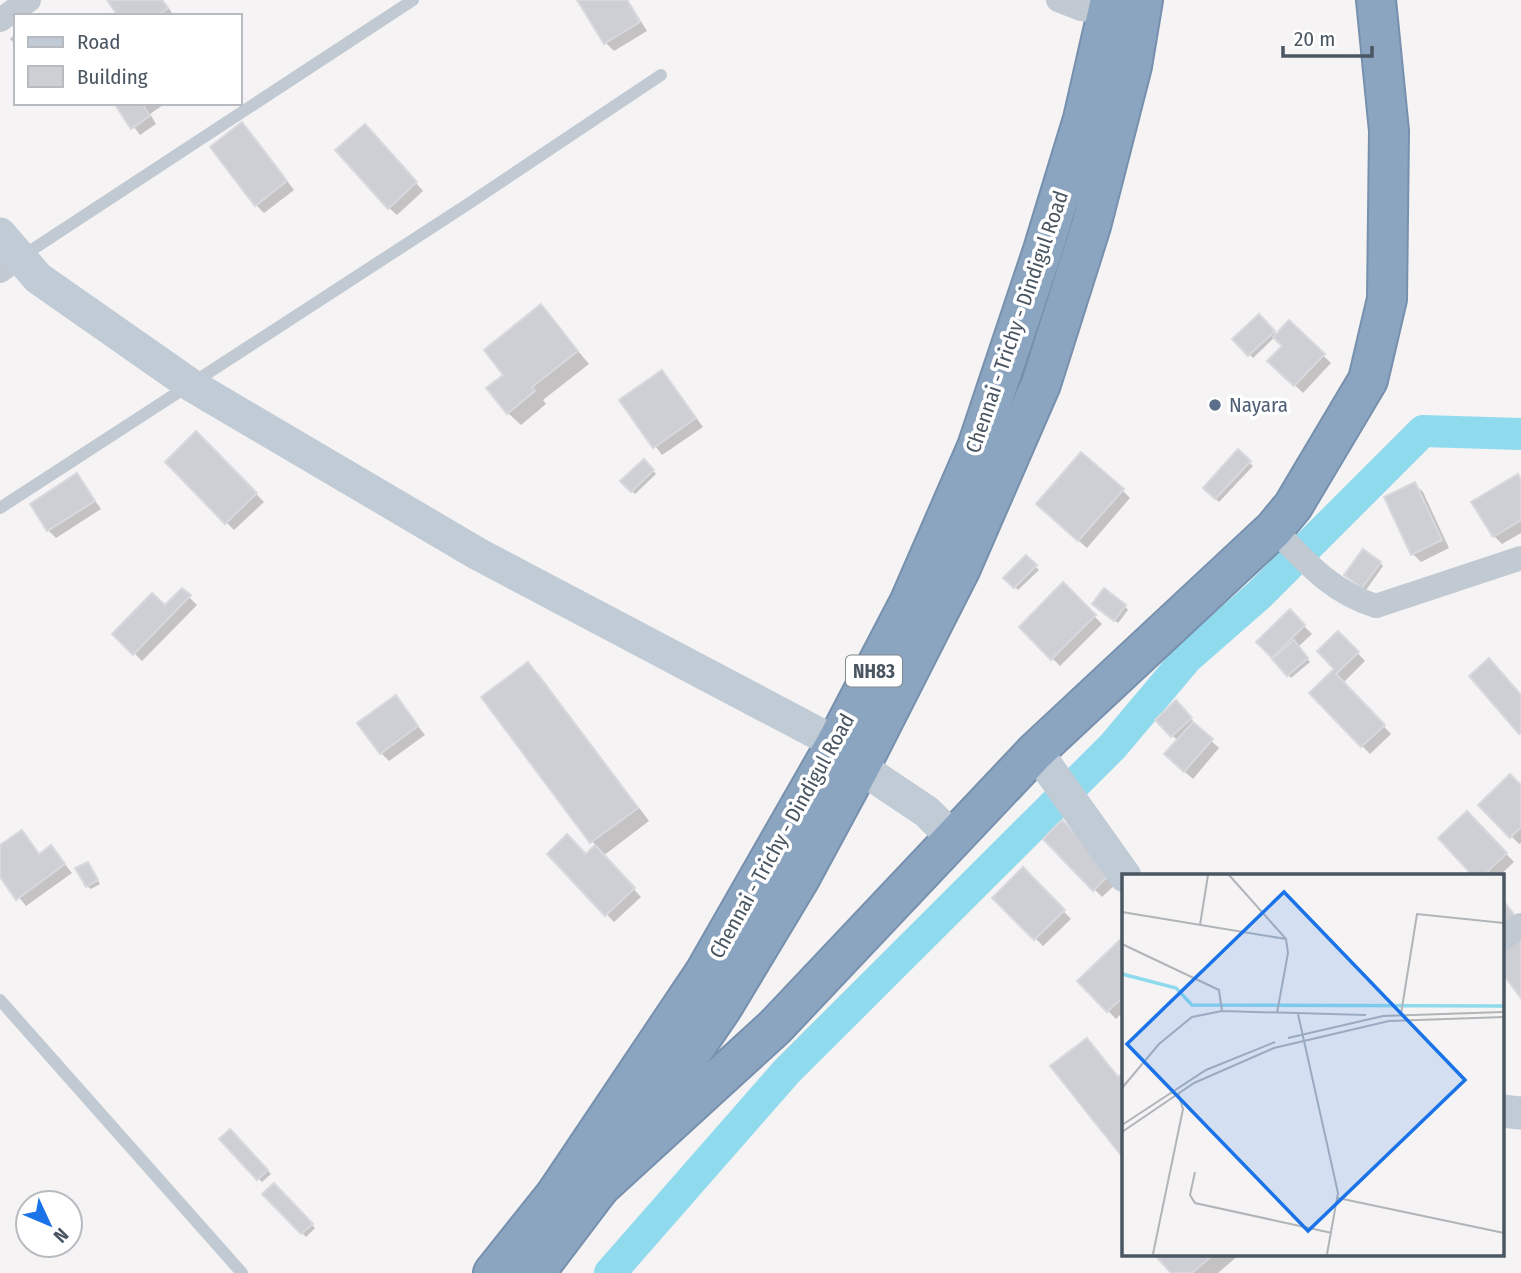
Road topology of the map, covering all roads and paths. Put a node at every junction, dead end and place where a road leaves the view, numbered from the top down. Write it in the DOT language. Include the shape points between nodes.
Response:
graph roads {
  1 [pos="29,0"];
  2 [pos="413,0"];
  3 [pos="1058,0"];
  4 [pos="1376,0"];
  5 [pos="1121,4"];
  6 [pos="0,20"];
  7 [pos="661,75"];
  8 [pos="6,254"];
  9 [pos="191,384"];
  10 [pos="0,508"];
  11 [pos="1279,534"];
  12 [pos="1521,558"];
  13 [pos="848,755"];
  14 [pos="1045,764"];
  15 [pos="954,839"];
  16 [pos="1124,874"];
  17 [pos="1521,925"];
  18 [pos="1504,938"];
  19 [pos="0,1000"];
  20 [pos="600,1187"];
  21 [pos="556,1194"];
  22 [pos="242,1273"];
  23 [pos="493,1273"];
  24 [pos="535,1273"];
  1 -- 6 [label="street"];
  2 -- 8 [label="lane"];
  3 -- 5 [label="street" via="1081,9"];
  4 -- 11 [label="highway" via="1389,131 1387,299 1368,380"];
  5 -- 13 [label="highway, Chennai - Trichy - Dindigul Road / NH83" via="977,447"];
  7 -- 9 [label="lane"];
  8 -- 9 [label="street"];
  9 -- 10 [label="lane"];
  9 -- 13 [label="street" via="478,554"];
  11 -- 12 [label="street" via="1332,586 1354,600 1376,606"];
  11 -- 14 [label="highway"];
  13 -- 15 [label="street" via="927,811"];
  13 -- 20 [label="highway, Chennai - Trichy - Dindigul Road" via="799,880 722,1008"];
  13 -- 21 [label="highway, Chennai - Trichy - Dindigul Road / NH83"];
  14 -- 15 [label="highway"];
  14 -- 16 [label="street"];
  15 -- 20 [label="highway" via="775,1027"];
  17 -- 18 [label="street"];
  19 -- 22 [label="lane"];
  20 -- 21 [label="highway"];
  20 -- 24 [label="highway, Chennai - Trichy - Dindigul Road"];
  21 -- 23 [label="highway, Chennai - Trichy - Dindigul Road / NH83"];
}
